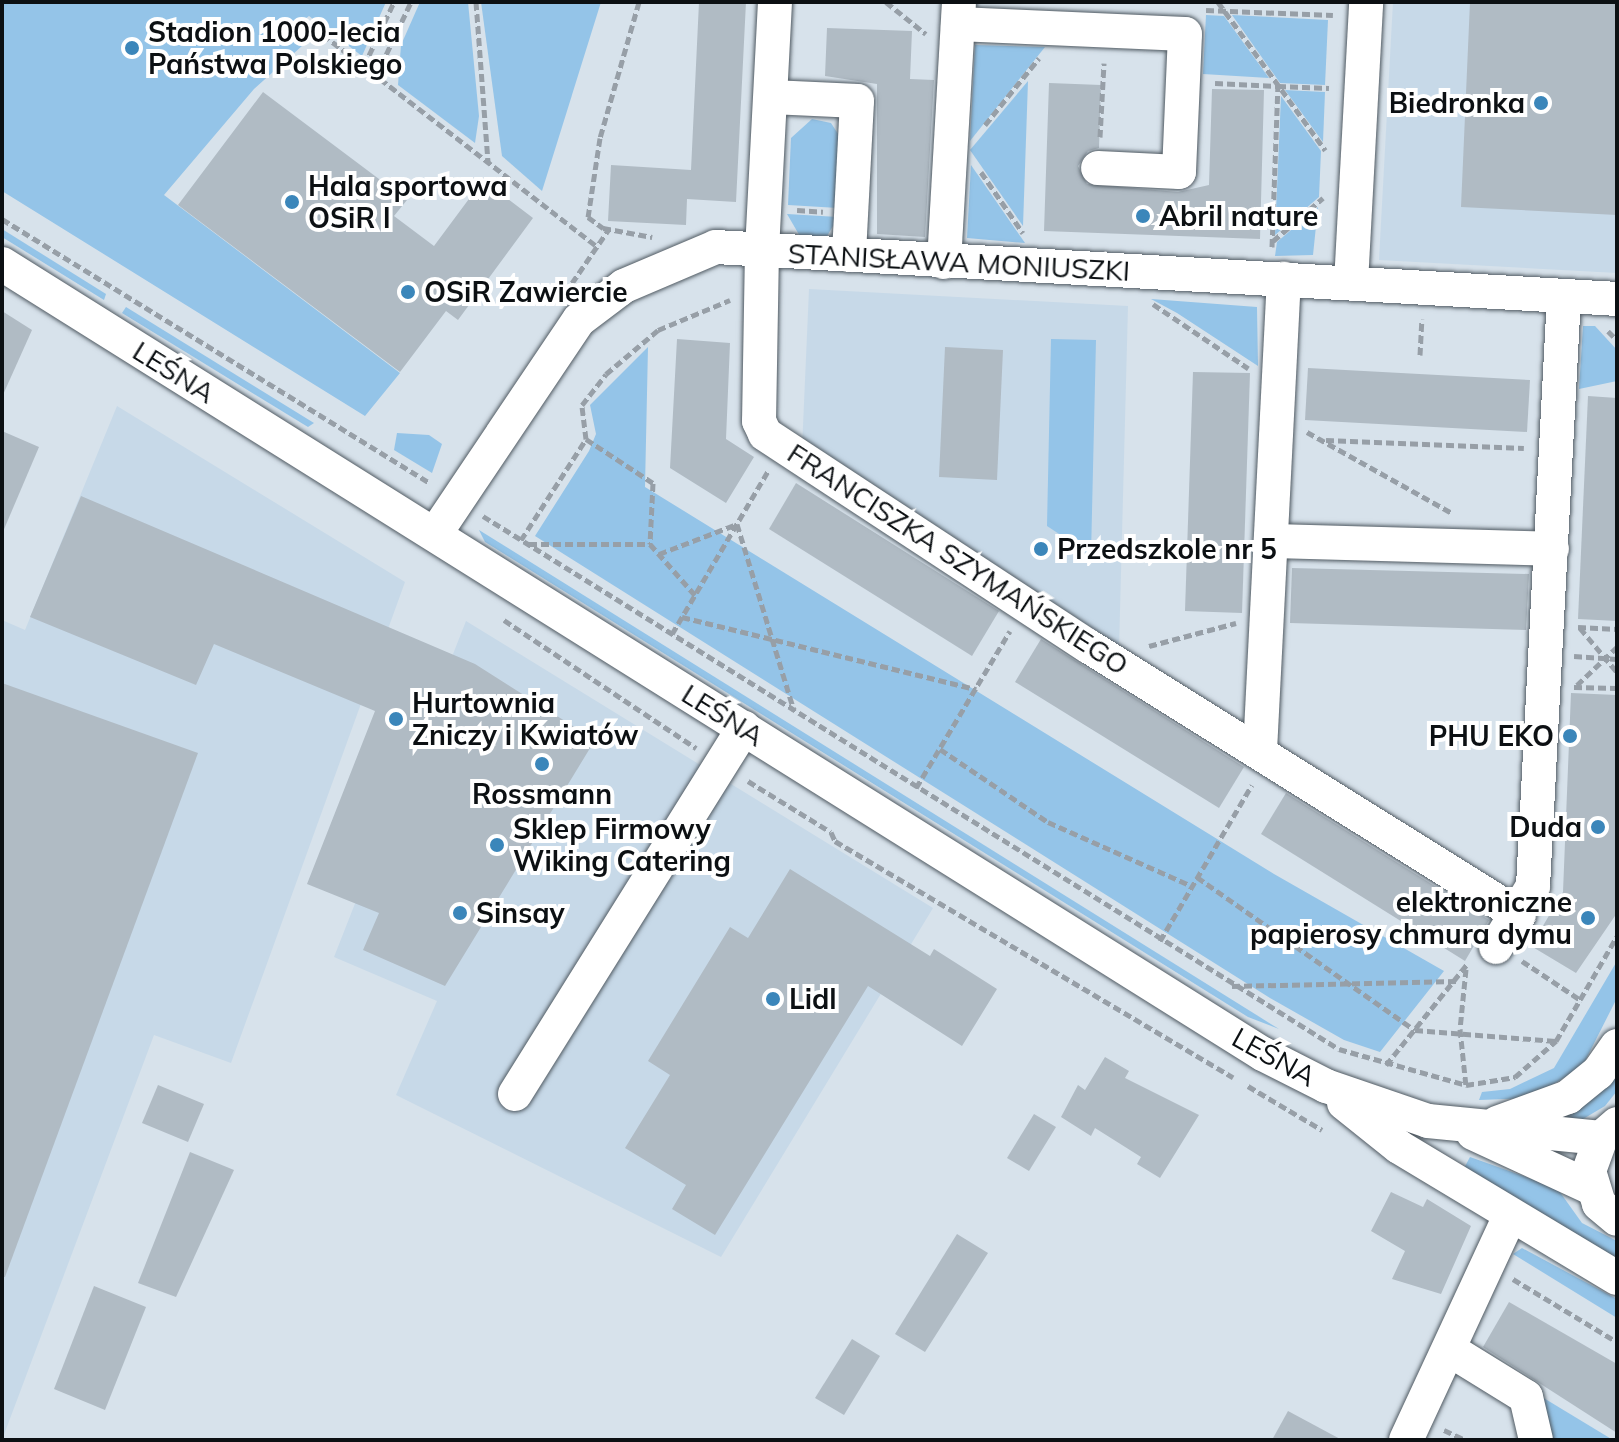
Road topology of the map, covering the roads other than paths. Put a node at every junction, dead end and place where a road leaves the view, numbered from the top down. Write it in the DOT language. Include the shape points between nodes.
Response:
graph roads {
  1 [pos="775,2"];
  2 [pos="1366,2"];
  3 [pos="949,21"];
  4 [pos="772,97"];
  5 [pos="1098,168"];
  6 [pos="762,250"];
  7 [pos="849,255"];
  8 [pos="944,262"];
  9 [pos="2,264"];
  10 [pos="1278,270"];
  11 [pos="1351,283"];
  12 [pos="1564,296"];
  13 [pos="1617,299"];
  14 [pos="435,534"];
  15 [pos="1273,541"];
  16 [pos="1552,549"];
  17 [pos="744,728"];
  18 [pos="1260,761"];
  19 [pos="1519,915"];
  20 [pos="1493,951"];
  21 [pos="1617,1046"];
  22 [pos="1326,1086"];
  23 [pos="515,1094"];
  24 [pos="1473,1127"];
  25 [pos="1609,1131"];
  26 [pos="1592,1188"];
  27 [pos="1510,1216"];
  28 [pos="1617,1219"];
  29 [pos="1617,1278"];
  30 [pos="1450,1350"];
  31 [pos="1406,1440"];
  32 [pos="1536,1440"];
  1 -- 4 [label="street, FRANCISZKA SZYMAŃSKIEGO"];
  2 -- 11 [label="street"];
  3 -- 5 [label="street" via="1185,34 1179,172"];
  3 -- 8 [label="street"];
  4 -- 6 [label="street, FRANCISZKA SZYMAŃSKIEGO"];
  4 -- 7 [label="street" via="857,101"];
  6 -- 7 [label="street, STANISŁAWA MONIUSZKI"];
  6 -- 14 [label="street, STANISŁAWA MONIUSZKI" via="696,252 609,295 556,349"];
  6 -- 18 [label="street, FRANCISZKA SZYMAŃSKIEGO" via="759,421 765,434"];
  7 -- 8 [label="street, STANISŁAWA MONIUSZKI"];
  8 -- 10 [label="street, STANISŁAWA MONIUSZKI"];
  9 -- 14 [label="street, LEŚNA"];
  10 -- 11 [label="street, STANISŁAWA MONIUSZKI"];
  10 -- 15 [label="street"];
  11 -- 12 [label="street, STANISŁAWA MONIUSZKI"];
  12 -- 13 [label="street, STANISŁAWA MONIUSZKI"];
  12 -- 16 [label="street"];
  14 -- 17 [label="street, LEŚNA"];
  15 -- 16 [label="street"];
  15 -- 18 [label="street"];
  16 -- 19 [label="street" via="1563,636 1533,886"];
  17 -- 22 [label="street, LEŚNA" via="1263,1054"];
  17 -- 23 [label="street"];
  18 -- 19 [label="street, FRANCISZKA SZYMAŃSKIEGO"];
  19 -- 20 [label="street"];
  21 -- 24 [label="street" via="1598,1073 1568,1097"];
  22 -- 24 [label="street, LEŚNA" via="1395,1112"];
  22 -- 27 [label="street" via="1399,1147"];
  24 -- 25 [label="street, LEŚNA"];
  24 -- 26 [label="street, LEŚNA"];
  25 -- 26 [label="street" via="1591,1162"];
  26 -- 28 [label="street"];
  27 -- 29 [label="street"];
  27 -- 30 [label="street"];
  30 -- 31 [label="street"];
  30 -- 32 [label="street" via="1526,1397"];
}
